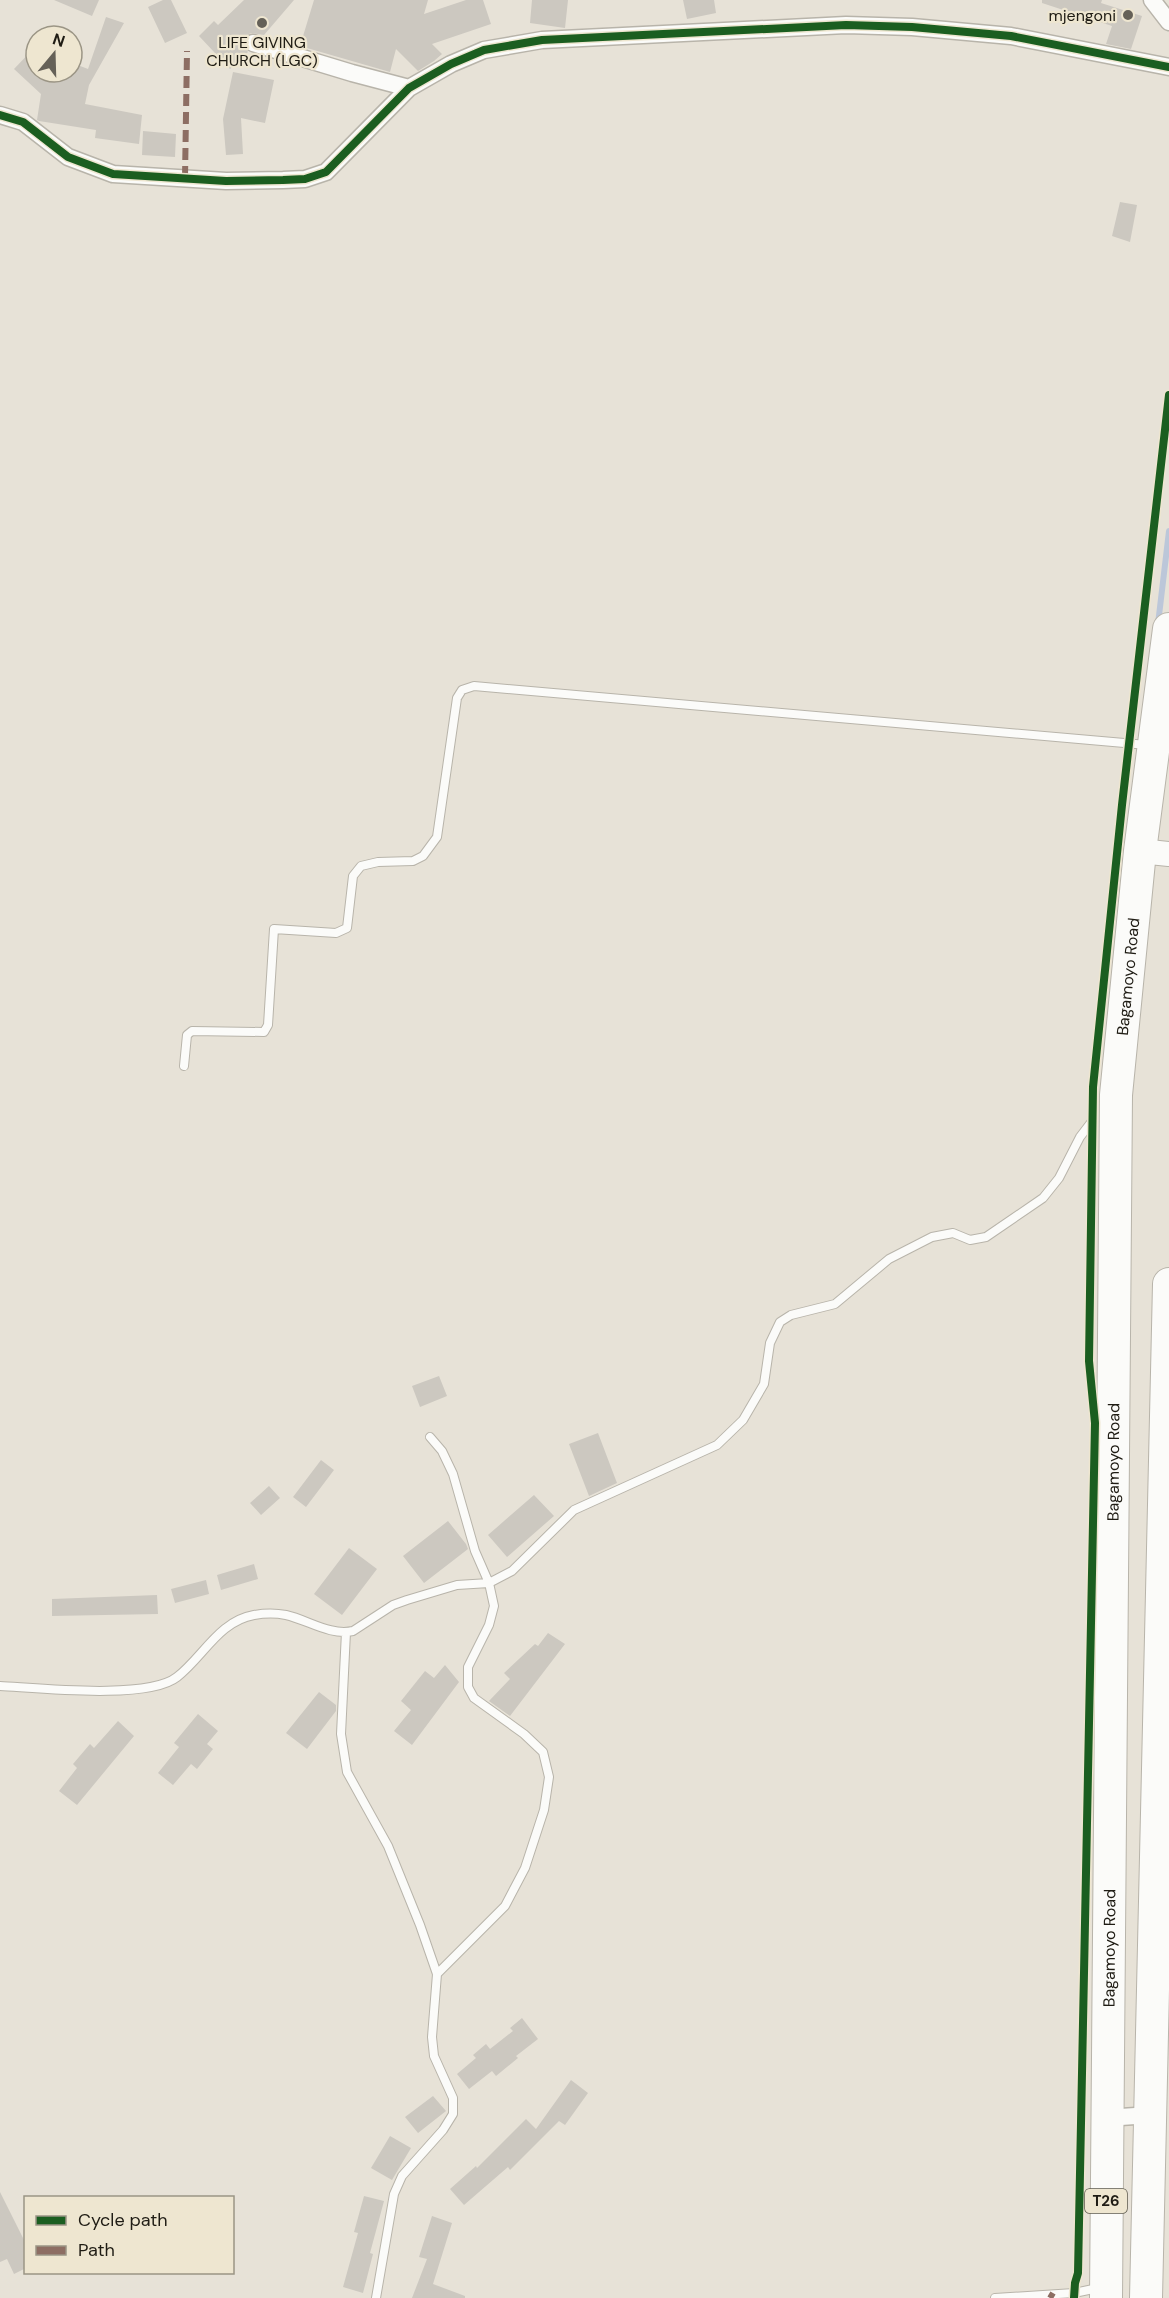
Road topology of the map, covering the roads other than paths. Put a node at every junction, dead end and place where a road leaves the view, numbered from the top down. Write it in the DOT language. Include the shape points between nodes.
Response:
graph roads {
  1 [pos="1152,0"];
  2 [pos="1169,22"];
  3 [pos="253,43"];
  4 [pos="1169,67"];
  5 [pos="409,87"];
  6 [pos="0,115"];
  7 [pos="1169,629"];
  8 [pos="1154,745"];
  9 [pos="1154,853"];
  10 [pos="184,1065"];
  11 [pos="1093,1120"];
  12 [pos="1169,1284"];
  13 [pos="430,1437"];
  14 [pos="489,1583"];
  15 [pos="346,1632"];
  16 [pos="0,1686"];
  17 [pos="437,1974"];
  18 [pos="1154,2115"];
  19 [pos="1106,2118"];
  20 [pos="1106,2291"];
  21 [pos="376,2298"];
  22 [pos="995,2298"];
  23 [pos="1146,2298"];
  1 -- 2 [label="street"];
  3 -- 5 [label="street"];
  4 -- 5 [label="street" via="1011,36 846,25 542,40 484,50"];
  5 -- 6 [label="street" via="326,172 305,179 226,181 113,174 68,157 23,122"];
  7 -- 8 [label="highway, Bagamoyo Road / T26"];
  8 -- 9 [label="highway, Bagamoyo Road / T26"];
  8 -- 10 [label="lane" via="474,686 462,690 457,698 437,837 423,856 413,861 361,866 352,876 347,928 336,933 274,929 268,1025 264,1032 192,1031"];
  9 -- 19 [label="highway, Bagamoyo Road / T26" via="1116,1095"];
  11 -- 14 [label="lane" via="1043,1198 986,1237 970,1240 953,1233 932,1237 889,1258 835,1304 791,1315 780,1322 770,1343 764,1384 743,1420 717,1445 574,1510 512,1571"];
  12 -- 18 [label="highway, T26"];
  13 -- 14 [label="lane" via="453,1474 475,1551"];
  14 -- 15 [label="lane" via="457,1585 407,1599"];
  14 -- 17 [label="lane" via="493,1615 471,1659 466,1675 468,1687 474,1698 543,1752 549,1777 544,1810 525,1868 505,1906"];
  15 -- 16 [label="lane" via="286,1615 252,1616 231,1625 177,1678 161,1686 85,1690"];
  15 -- 17 [label="lane" via="341,1734 347,1772 388,1846"];
  17 -- 21 [label="lane" via="434,2056 453,2098 453,2114 402,2176 394,2194"];
  18 -- 19 [label="street"];
  18 -- 23 [label="highway, T26"];
  19 -- 20 [label="highway, Bagamoyo Road / T26"];
  20 -- 22 [label="lane"];
}
